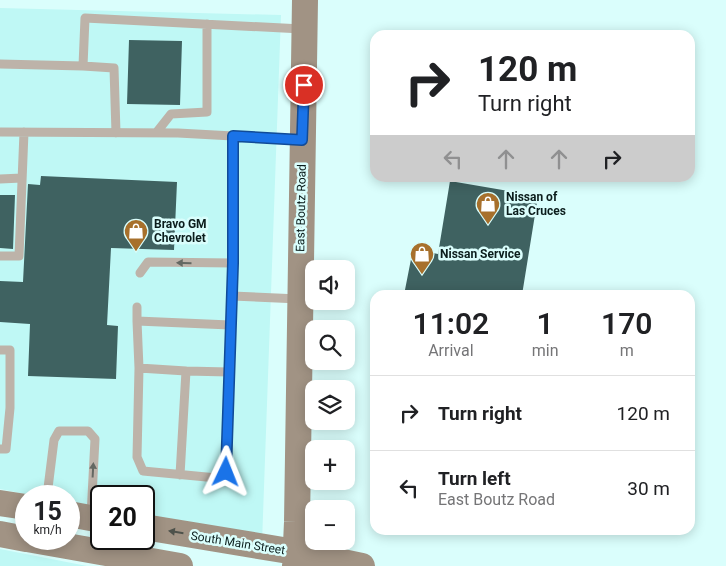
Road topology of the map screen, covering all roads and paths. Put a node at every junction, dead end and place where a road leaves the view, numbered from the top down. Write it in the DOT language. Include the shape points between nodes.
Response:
graph roads {
  1 [pos="305,0"];
  2 [pos="207,24"];
  3 [pos="305,30"];
  4 [pos="0,64"];
  5 [pos="83,66"];
  6 [pos="0,132"];
  7 [pos="24,132"];
  8 [pos="116,133"];
  9 [pos="156,133"];
  10 [pos="233,136"];
  11 [pos="302,140"];
  12 [pos="0,178"];
  13 [pos="22,178"];
  14 [pos="0,256"];
  15 [pos="233,263"];
  16 [pos="140,273"];
  17 [pos="232,296"];
  18 [pos="300,299"];
  19 [pos="137,306"];
  20 [pos="137,321"];
  21 [pos="230,324"];
  22 [pos="0,350"];
  23 [pos="139,368"];
  24 [pos="186,371"];
  25 [pos="229,372"];
  26 [pos="5,408"];
  27 [pos="0,449"];
  28 [pos="180,474"];
  29 [pos="48,485"];
  30 [pos="0,503"];
  31 [pos="15,505"];
  32 [pos="87,518"];
  33 [pos="155,529"];
  34 [pos="0,534"];
  35 [pos="15,537"];
  36 [pos="80,548"];
  37 [pos="295,559"];
  38 [pos="180,566"];
  39 [pos="362,566"];
  1 -- 3 [label="main road, East Boutz Road"];
  2 -- 3 [label="lane"];
  2 -- 5 [label="lane" via="85,18"];
  2 -- 9 [label="lane" via="206,112 171,114"];
  3 -- 11 [label="main road, East Boutz Road"];
  4 -- 5 [label="lane"];
  5 -- 8 [label="lane" via="114,68"];
  6 -- 7 [label="lane"];
  7 -- 8 [label="lane"];
  7 -- 13 [label="lane"];
  8 -- 9 [label="lane"];
  9 -- 10 [label="lane"];
  10 -- 11 [label="lane"];
  10 -- 15 [label="lane"];
  11 -- 18 [label="main road, East Boutz Road"];
  12 -- 13 [label="lane"];
  13 -- 14 [label="lane" via="19,256"];
  15 -- 16 [label="lane, one-way" via="148,262"];
  15 -- 17 [label="lane"];
  17 -- 18 [label="lane"];
  17 -- 21 [label="lane"];
  18 -- 37 [label="main road, East Boutz Road"];
  19 -- 20 [label="lane"];
  20 -- 21 [label="lane"];
  20 -- 23 [label="lane"];
  21 -- 25 [label="lane"];
  22 -- 26 [label="lane" via="10,350"];
  23 -- 24 [label="lane"];
  23 -- 28 [label="lane" via="137,457 143,471"];
  24 -- 25 [label="lane"];
  24 -- 28 [label="lane"];
  25 -- 28 [label="lane" via="226,472 217,478"];
  26 -- 27 [label="lane" via="6,450"];
  32 -- 29 [label="lane, one-way" via="95,439 88,431 59,431 54,440"];
  30 -- 31 [label="main road"];
  37 -- 33 [label="main road, South Main Street, one-way"];
  34 -- 35 [label="main road"];
  36 -- 38 [label="main road"];
  37 -- 39 [label="main road, South Main Street"];
}
